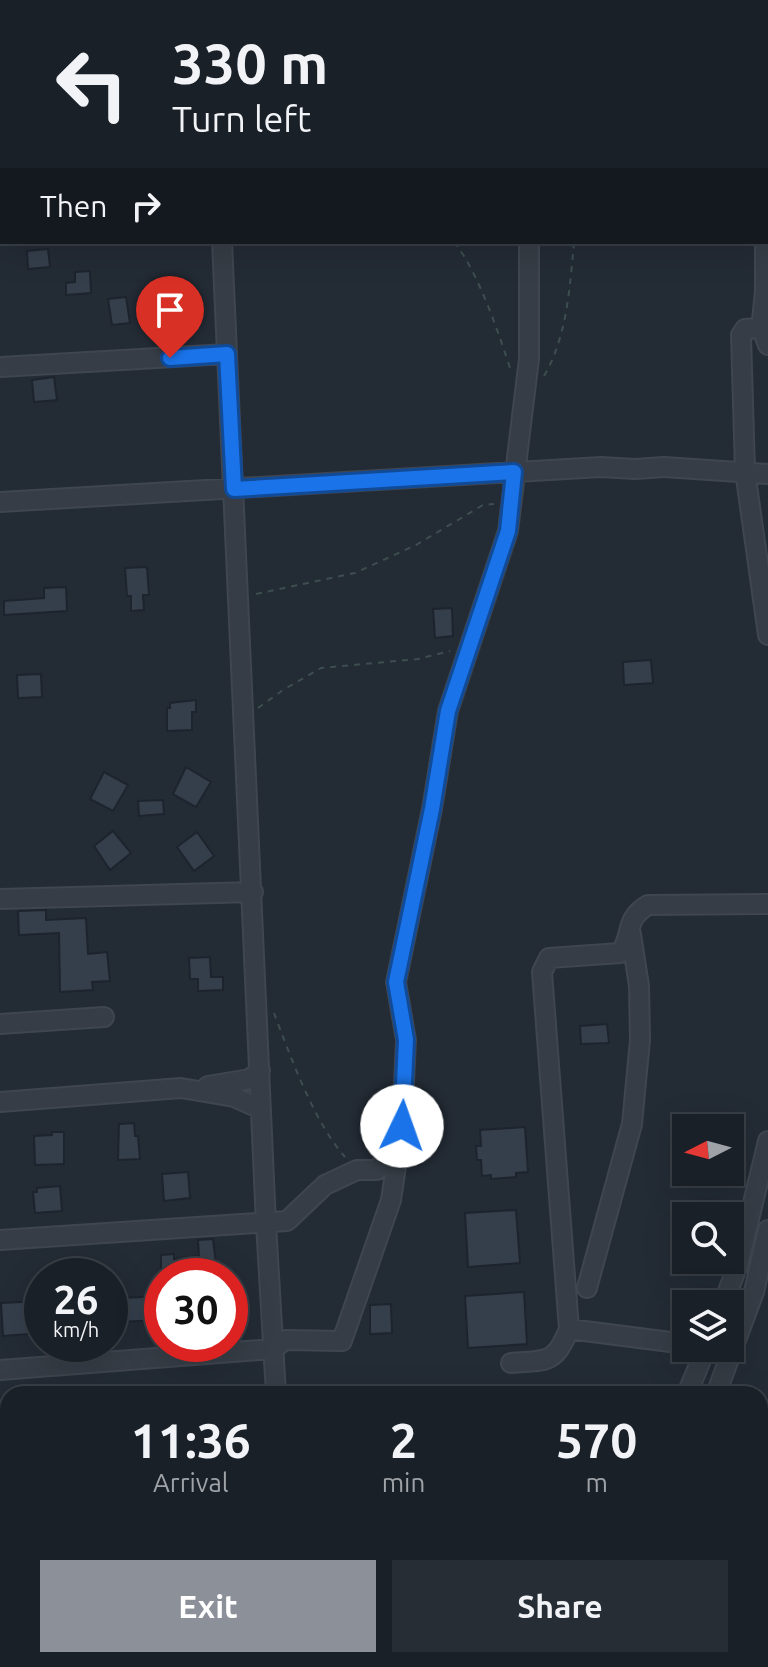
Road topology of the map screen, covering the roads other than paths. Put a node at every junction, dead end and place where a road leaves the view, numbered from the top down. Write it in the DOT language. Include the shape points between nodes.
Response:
graph roads {
  1 [pos="222,244"];
  2 [pos="529,244"];
  3 [pos="765,244"];
  4 [pos="764,338"];
  5 [pos="227,354"];
  6 [pos="0,367"];
  7 [pos="745,471"];
  8 [pos="514,472"];
  9 [pos="768,474"];
  10 [pos="234,489"];
  11 [pos="0,502"];
  12 [pos="768,635"];
  13 [pos="253,892"];
  14 [pos="0,899"];
  15 [pos="768,904"];
  16 [pos="630,923"];
  17 [pos="104,1017"];
  18 [pos="0,1024"];
  19 [pos="260,1070"];
  20 [pos="181,1088"];
  21 [pos="0,1102"];
  22 [pos="261,1109"];
  23 [pos="402,1126"];
  24 [pos="768,1141"];
  25 [pos="266,1224"];
  26 [pos="768,1230"];
  27 [pos="0,1240"];
  28 [pos="587,1288"];
  29 [pos="728,1290"];
  30 [pos="569,1329"];
  31 [pos="672,1342"];
  32 [pos="273,1349"];
  33 [pos="700,1362"];
  34 [pos="511,1363"];
  35 [pos="0,1370"];
  36 [pos="275,1386"];
  37 [pos="690,1386"];
  38 [pos="719,1386"];
  1 -- 5 [label="street"];
  2 -- 8 [label="street" via="529,359"];
  3 -- 4 [label="street"];
  4 -- 7 [label="street" via="751,327 741,335"];
  5 -- 6 [label="street"];
  5 -- 10 [label="street"];
  7 -- 8 [label="street" via="664,467"];
  7 -- 9 [label="street"];
  7 -- 12 [label="street"];
  8 -- 10 [label="street"];
  8 -- 23 [label="street" via="508,531 448,711 396,982 406,1040"];
  10 -- 11 [label="street"];
  10 -- 13 [label="street"];
  13 -- 14 [label="street"];
  13 -- 19 [label="street"];
  15 -- 16 [label="street" via="648,905"];
  16 -- 28 [label="street" via="640,999 632,1124"];
  16 -- 30 [label="street" via="627,945 620,953 549,958 542,972"];
  17 -- 18 [label="street"];
  19 -- 20 [label="street" via="250,1079"];
  19 -- 22 [label="street"];
  20 -- 21 [label="street"];
  20 -- 22 [label="street" via="234,1097"];
  22 -- 25 [label="street"];
  23 -- 25 [label="street" via="377,1170 357,1170 325,1185 287,1221"];
  23 -- 32 [label="street" via="391,1200 342,1341 285,1340"];
  24 -- 29 [label="street"];
  25 -- 27 [label="street"];
  25 -- 32 [label="street"];
  26 -- 38 [label="street" via="754,1292"];
  30 -- 31 [label="street"];
  30 -- 34 [label="street" via="557,1354 548,1360"];
  32 -- 35 [label="street"];
  32 -- 36 [label="street"];
  33 -- 37 [label="street"];
}
